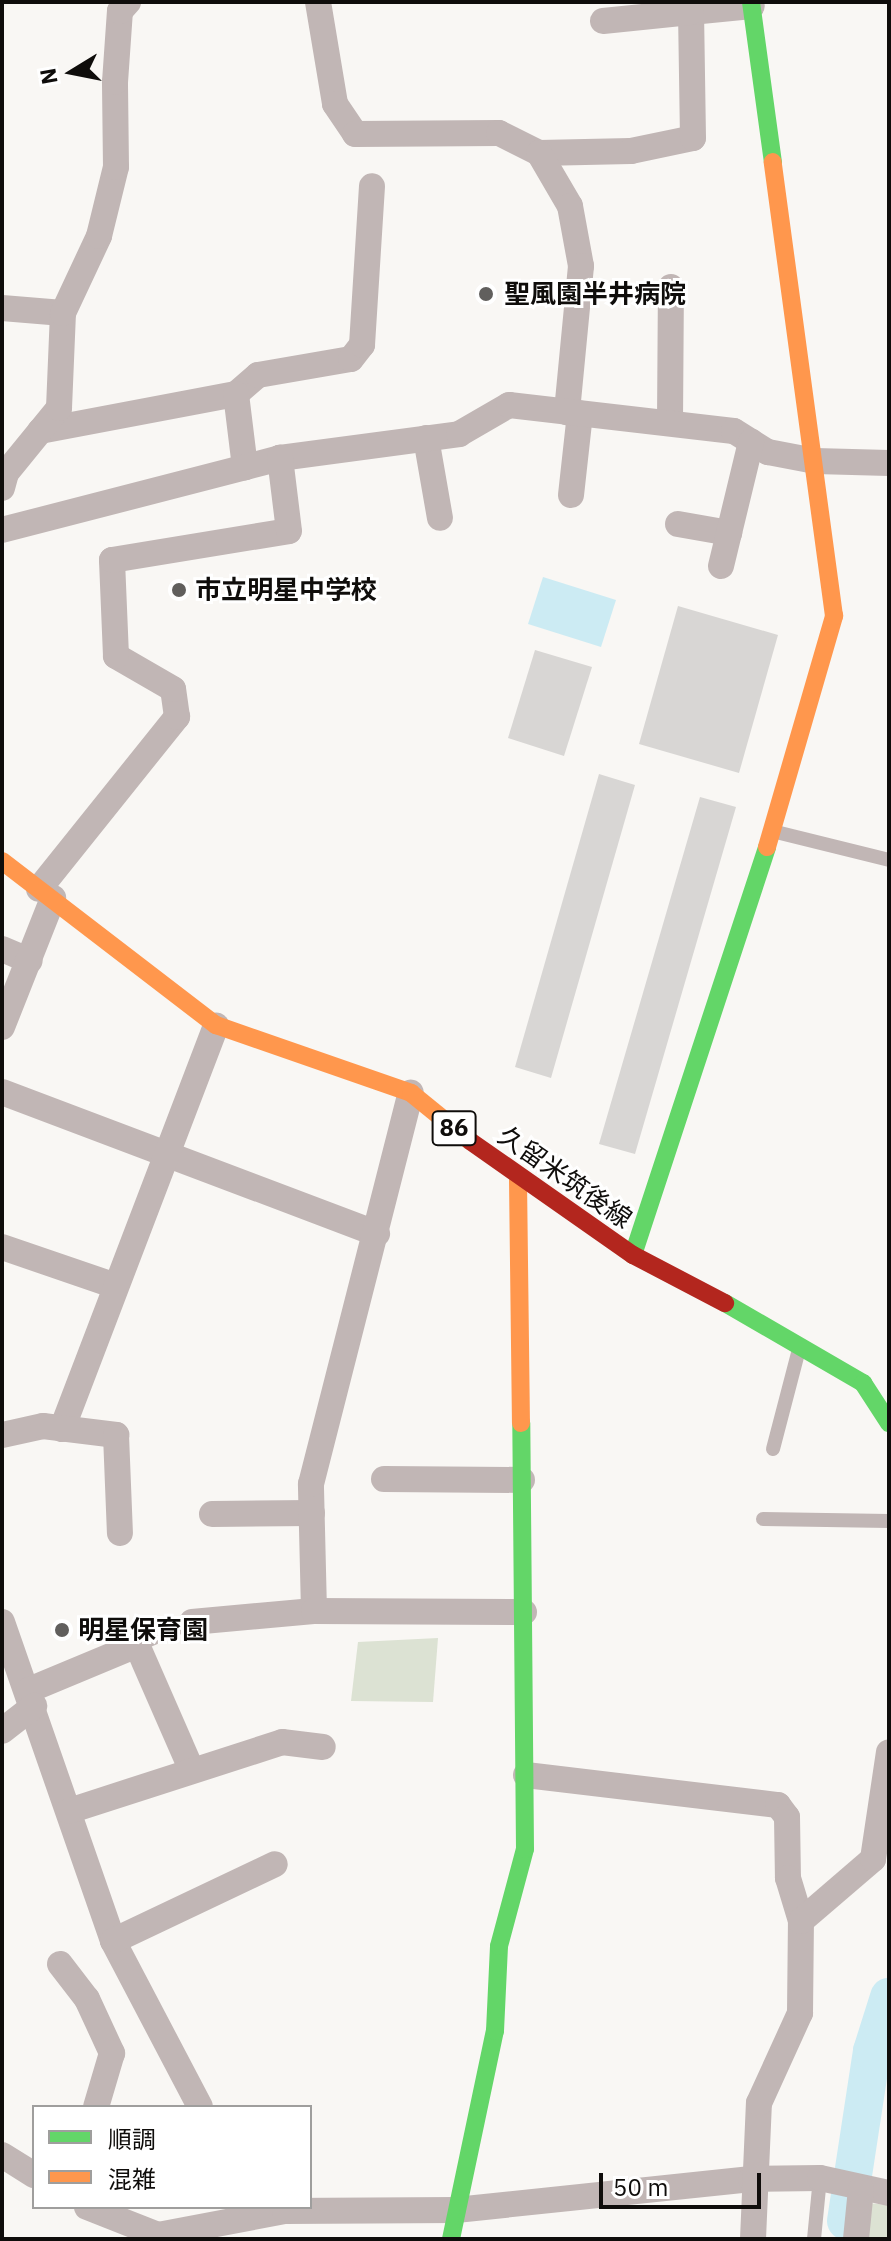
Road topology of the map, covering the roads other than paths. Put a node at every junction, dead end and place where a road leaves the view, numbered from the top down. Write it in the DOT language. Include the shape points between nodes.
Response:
graph roads {
  1 [pos="128,2"];
  2 [pos="318,2"];
  3 [pos="751,4"];
  4 [pos="691,12"];
  5 [pos="603,21"];
  6 [pos="539,153"];
  7 [pos="372,186"];
  8 [pos="671,287"];
  9 [pos="2,308"];
  10 [pos="63,313"];
  11 [pos="236,394"];
  12 [pos="573,413"];
  13 [pos="670,422"];
  14 [pos="40,431"];
  15 [pos="426,438"];
  16 [pos="751,442"];
  17 [pos="280,458"];
  18 [pos="815,461"];
  19 [pos="889,463"];
  20 [pos="245,467"];
  21 [pos="2,488"];
  22 [pos="571,495"];
  23 [pos="440,518"];
  24 [pos="678,524"];
  25 [pos="2,530"];
  26 [pos="729,533"];
  27 [pos="721,566"];
  28 [pos="772,831"];
  29 [pos="889,860"];
  30 [pos="2,861"];
  31 [pos="46,894"];
  32 [pos="2,949"];
  33 [pos="30,961"];
  34 [pos="216,1025"];
  35 [pos="2,1027"];
  36 [pos="2,1092"];
  37 [pos="411,1093"];
  38 [pos="164,1158"];
  39 [pos="518,1180"];
  40 [pos="377,1234"];
  41 [pos="2,1247"];
  42 [pos="633,1255"];
  43 [pos="116,1286"];
  44 [pos="801,1342"];
  45 [pos="889,1423"];
  46 [pos="62,1429"];
  47 [pos="2,1435"];
  48 [pos="773,1449"];
  49 [pos="384,1479"];
  50 [pos="522,1480"];
  51 [pos="312,1513"];
  52 [pos="212,1514"];
  53 [pos="763,1519"];
  54 [pos="889,1521"];
  55 [pos="120,1533"];
  56 [pos="314,1611"];
  57 [pos="524,1612"];
  58 [pos="2,1622"];
  59 [pos="192,1622"];
  60 [pos="137,1645"];
  61 [pos="31,1698"];
  62 [pos="2,1731"];
  63 [pos="323,1747"];
  64 [pos="889,1752"];
  65 [pos="192,1771"];
  66 [pos="526,1775"];
  67 [pos="69,1811"];
  68 [pos="275,1864"];
  69 [pos="801,1921"];
  70 [pos="113,1941"];
  71 [pos="60,1964"];
  72 [pos="97,2105"];
  73 [pos="199,2105"];
  74 [pos="2,2155"];
  75 [pos="32,2174"];
  76 [pos="820,2178"];
  77 [pos="751,2179"];
  78 [pos="861,2189"];
  79 [pos="889,2193"];
  80 [pos="91,2209"];
  81 [pos="456,2210"];
  82 [pos="205,2227"];
  83 [pos="451,2239"];
  84 [pos="753,2239"];
  85 [pos="814,2239"];
  86 [pos="856,2239"];
  1 -- 10 [label="street" via="116,68 116,167 99,236"];
  2 -- 6 [label="street" via="335,104 355,134 499,133"];
  3 -- 4 [label="street"];
  3 -- 18 [label="street"];
  4 -- 5 [label="street"];
  4 -- 6 [label="street" via="693,138 631,151"];
  6 -- 12 [label="street" via="570,206 581,266"];
  7 -- 11 [label="street" via="362,345 351,359 258,375"];
  8 -- 13 [label="street"];
  9 -- 10 [label="street"];
  10 -- 14 [label="street" via="59,408"];
  11 -- 14 [label="street"];
  11 -- 20 [label="street"];
  12 -- 13 [label="street"];
  12 -- 15 [label="street" via="509,405 459,434"];
  12 -- 22 [label="street"];
  13 -- 16 [label="street" via="734,431"];
  14 -- 21 [label="street" via="6,473"];
  15 -- 17 [label="street"];
  15 -- 23 [label="street"];
  16 -- 18 [label="street"];
  16 -- 26 [label="street"];
  17 -- 20 [label="street"];
  17 -- 31 [label="street" via="289,531 112,560 116,656 173,689 177,717"];
  18 -- 19 [label="street"];
  18 -- 28 [label="street" via="834,616"];
  20 -- 25 [label="street"];
  24 -- 26 [label="street"];
  26 -- 27 [label="street"];
  28 -- 29 [label="lane"];
  28 -- 42 [label="street"];
  30 -- 31 [label="street, 久留米筑後線 / 86"];
  31 -- 33 [label="street"];
  31 -- 34 [label="street, 久留米筑後線 / 86"];
  32 -- 33 [label="street"];
  33 -- 35 [label="street"];
  34 -- 37 [label="street, 久留米筑後線 / 86"];
  34 -- 38 [label="street"];
  36 -- 38 [label="street"];
  37 -- 39 [label="street, 久留米筑後線 / 86"];
  37 -- 40 [label="street"];
  38 -- 40 [label="street"];
  38 -- 43 [label="street"];
  39 -- 42 [label="street, 久留米筑後線 / 86"];
  39 -- 50 [label="street"];
  40 -- 51 [label="street" via="311,1484"];
  41 -- 43 [label="street"];
  42 -- 44 [label="street, 久留米筑後線 / 86"];
  43 -- 46 [label="street"];
  44 -- 45 [label="street, 久留米筑後線 / 86" via="863,1383"];
  44 -- 48 [label="lane"];
  46 -- 47 [label="street"];
  46 -- 55 [label="street" via="116,1435"];
  49 -- 50 [label="street"];
  50 -- 57 [label="street"];
  51 -- 52 [label="street"];
  51 -- 56 [label="street"];
  53 -- 54 [label="lane"];
  56 -- 57 [label="street"];
  56 -- 59 [label="street"];
  57 -- 66 [label="street"];
  58 -- 61 [label="street"];
  59 -- 60 [label="lane"];
  60 -- 61 [label="street"];
  60 -- 65 [label="street"];
  61 -- 62 [label="street"];
  61 -- 67 [label="street"];
  63 -- 65 [label="street" via="282,1742"];
  64 -- 69 [label="street" via="873,1859"];
  65 -- 67 [label="street"];
  66 -- 69 [label="street" via="778,1805 787,1817 788,1878"];
  66 -- 81 [label="street" via="525,1849 499,1946 495,2031"];
  67 -- 70 [label="street"];
  68 -- 70 [label="street"];
  69 -- 77 [label="street" via="800,2013 759,2103"];
  70 -- 73 [label="street"];
  71 -- 72 [label="street" via="87,1999 112,2053"];
  74 -- 75 [label="street"];
  76 -- 77 [label="street"];
  76 -- 78 [label="street"];
  76 -- 85 [label="lane"];
  77 -- 81 [label="street"];
  77 -- 84 [label="street"];
  78 -- 79 [label="street"];
  78 -- 86 [label="street"];
  80 -- 82 [label="street" via="133,2230"];
  81 -- 82 [label="street" via="285,2211"];
  81 -- 83 [label="street"];
}
